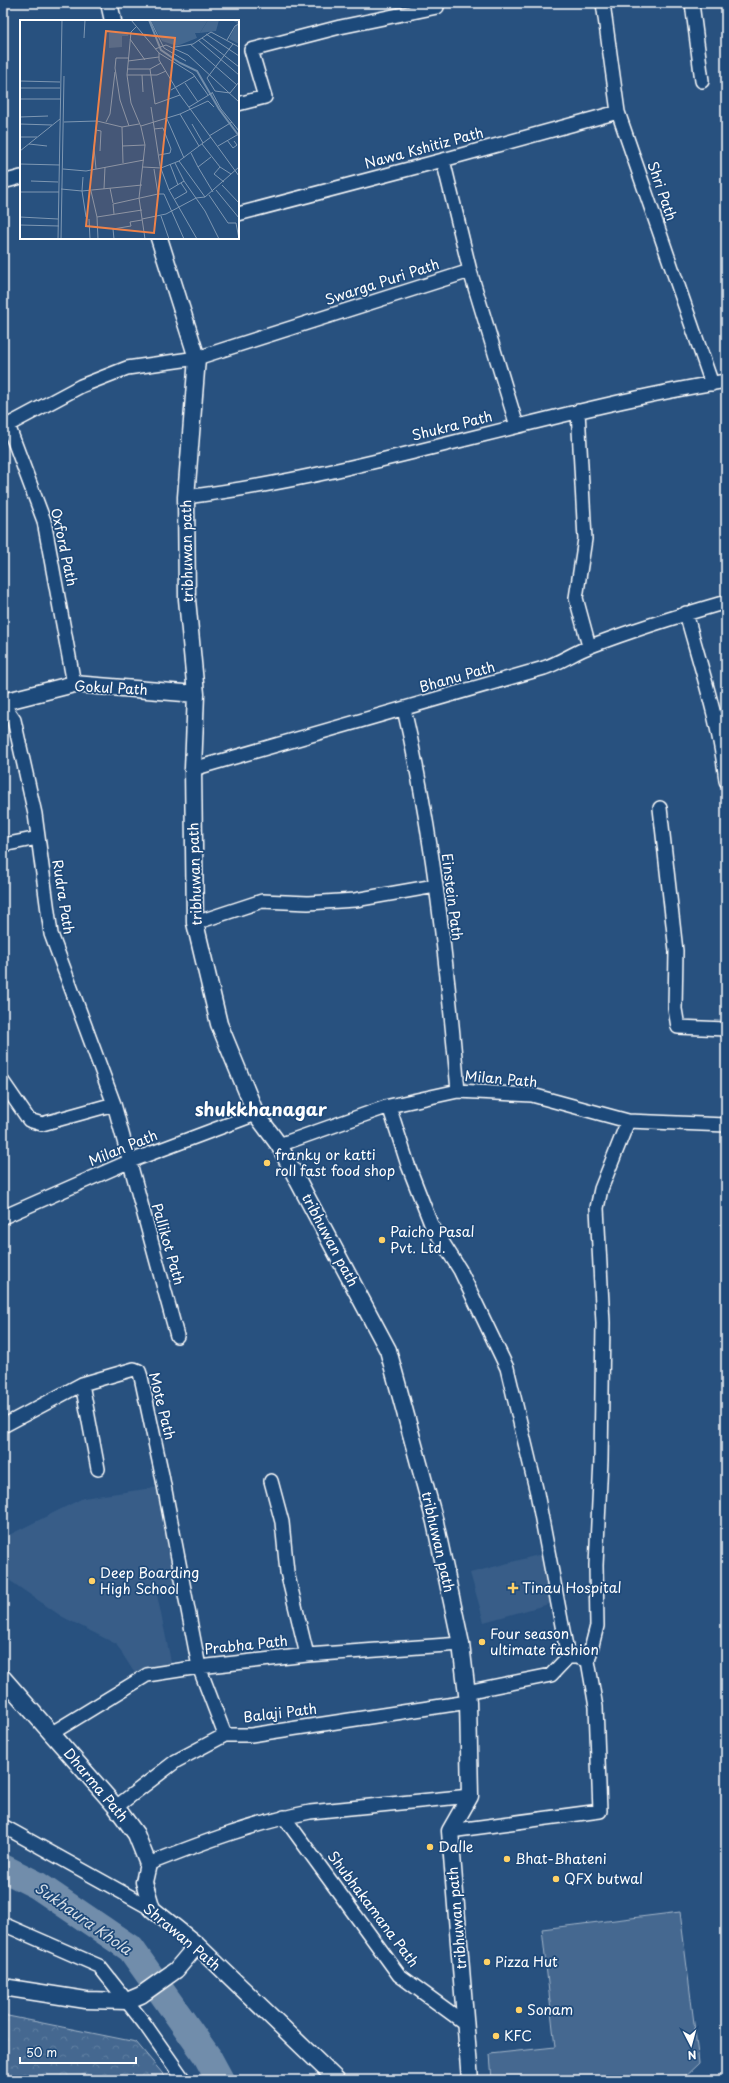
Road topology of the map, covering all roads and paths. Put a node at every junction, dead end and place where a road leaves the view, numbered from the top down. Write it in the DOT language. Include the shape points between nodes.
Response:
graph roads {
  1 [pos="109,3"];
  2 [pos="437,3"];
  3 [pos="603,3"];
  4 [pos="692,3"];
  5 [pos="113,20"];
  6 [pos="702,81"];
  7 [pos="239,104"];
  8 [pos="618,112"];
  9 [pos="443,160"];
  10 [pos="20,176"];
  11 [pos="3,182"];
  12 [pos="239,214"];
  13 [pos="159,239"];
  14 [pos="470,271"];
  15 [pos="197,358"];
  16 [pos="726,381"];
  17 [pos="712,384"];
  18 [pos="578,411"];
  19 [pos="6,425"];
  20 [pos="517,426"];
  21 [pos="186,497"];
  22 [pos="726,602"];
  23 [pos="686,613"];
  24 [pos="589,646"];
  25 [pos="74,684"];
  26 [pos="196,694"];
  27 [pos="3,703"];
  28 [pos="404,709"];
  29 [pos="193,769"];
  30 [pos="726,781"];
  31 [pos="660,808"];
  32 [pos="38,838"];
  33 [pos="3,845"];
  34 [pos="435,886"];
  35 [pos="195,923"];
  36 [pos="726,1029"];
  37 [pos="3,1082"];
  38 [pos="458,1090"];
  39 [pos="114,1104"];
  40 [pos="389,1106"];
  41 [pos="256,1114"];
  42 [pos="628,1121"];
  43 [pos="726,1125"];
  44 [pos="279,1145"];
  45 [pos="128,1162"];
  46 [pos="3,1217"];
  47 [pos="177,1336"];
  48 [pos="82,1384"];
  49 [pos="3,1426"];
  50 [pos="98,1469"];
  51 [pos="271,1481"];
  52 [pos="461,1644"];
  53 [pos="307,1655"];
  54 [pos="568,1657"];
  55 [pos="588,1660"];
  56 [pos="199,1667"];
  57 [pos="3,1678"];
  58 [pos="467,1697"];
  59 [pos="52,1734"];
  60 [pos="225,1735"];
  61 [pos="470,1796"];
  62 [pos="116,1807"];
  63 [pos="284,1817"];
  64 [pos="3,1826"];
  65 [pos="450,1831"];
  66 [pos="148,1864"];
  67 [pos="152,1909"];
  68 [pos="3,1924"];
  69 [pos="196,1945"];
  70 [pos="3,1987"];
  71 [pos="134,1998"];
  72 [pos="466,2024"];
  73 [pos="184,2080"];
  74 [pos="337,2080"];
  75 [pos="470,2080"];
  1 -- 5 [label="street"];
  2 -- 7 [label="street" via="437,7 340,27 251,50 264,97"];
  3 -- 8 [label="street, Shri Path"];
  4 -- 6 [label="street"];
  8 -- 9 [label="street, Nawa Kshitiz Path"];
  8 -- 17 [label="street, Shri Path"];
  9 -- 12 [label="street, Nawa Kshitiz Path"];
  9 -- 14 [label="street"];
  10 -- 11 [label="street"];
  13 -- 15 [label="street, tribhuwan path"];
  14 -- 15 [label="street, Swarga Puri Path"];
  14 -- 20 [label="street"];
  15 -- 19 [label="street, Swarga Puri Path" via="127,368 81,386"];
  15 -- 21 [label="street, tribhuwan path"];
  16 -- 17 [label="street, Shukra Path"];
  17 -- 18 [label="street, Shukra Path"];
  18 -- 20 [label="street, Shukra Path"];
  18 -- 24 [label="street" via="585,539 576,598"];
  19 -- 25 [label="street, Oxford Path" via="44,521"];
  20 -- 21 [label="street, Shukra Path" via="369,464 248,489"];
  21 -- 26 [label="street, tribhuwan path" via="187,599"];
  22 -- 23 [label="street, Bhanu Path"];
  23 -- 24 [label="street, Bhanu Path"];
  23 -- 30 [label="street" via="713,710"];
  24 -- 28 [label="street, Bhanu Path" via="544,668"];
  25 -- 26 [label="street, Gokul Path"];
  25 -- 27 [label="street, Gokul Path"];
  26 -- 29 [label="street, tribhuwan path"];
  27 -- 32 [label="street, Rudra Path" via="14,720"];
  28 -- 29 [label="street, Bhanu Path"];
  28 -- 34 [label="street, Einstein Path" via="420,780"];
  29 -- 35 [label="street, tribhuwan path"];
  31 -- 36 [label="street" via="676,951 675,1009 678,1027"];
  32 -- 33 [label="street"];
  32 -- 39 [label="street, Rudra Path" via="51,934"];
  34 -- 35 [label="street" via="355,900 308,903 262,901"];
  34 -- 38 [label="street, Einstein Path"];
  35 -- 41 [label="street, tribhuwan path" via="218,1024"];
  37 -- 39 [label="street" via="29,1120 42,1124"];
  38 -- 40 [label="street, Milan Path"];
  38 -- 42 [label="street, Milan Path" via="532,1095"];
  39 -- 45 [label="street, Rudra Path"];
  40 -- 44 [label="street, Milan Path"];
  40 -- 54 [label="street" via="431,1224 460,1270 507,1368 537,1493"];
  41 -- 44 [label="street, tribhuwan path"];
  41 -- 45 [label="street, Milan Path"];
  42 -- 43 [label="street, Milan Path"];
  42 -- 55 [label="street" via="601,1189 597,1208 602,1323 601,1460 596,1565 597,1626"];
  44 -- 52 [label="street, tribhuwan path" via="388,1350 436,1522"];
  45 -- 46 [label="street, Milan Path"];
  45 -- 47 [label="street, Pallikot Path"];
  48 -- 49 [label="street, Mote Path"];
  48 -- 50 [label="street"];
  48 -- 56 [label="street, Mote Path" via="134,1369 142,1377"];
  51 -- 53 [label="street" via="282,1522 287,1572"];
  52 -- 53 [label="street, Prabha Path"];
  52 -- 58 [label="street, tribhuwan path"];
  53 -- 56 [label="street, Prabha Path"];
  54 -- 55 [label="street"];
  54 -- 58 [label="street, Balaji Path" via="551,1675"];
  55 -- 65 [label="street" via="596,1707 600,1811"];
  56 -- 59 [label="street, Prabha Path" via="147,1675"];
  56 -- 60 [label="street"];
  57 -- 59 [label="street, Dharma Path"];
  58 -- 60 [label="street, Balaji Path" via="251,1734"];
  58 -- 61 [label="street, tribhuwan path"];
  59 -- 62 [label="street, Dharma Path"];
  60 -- 62 [label="street, Balaji Path" via="176,1761"];
  61 -- 63 [label="street" via="310,1812"];
  61 -- 65 [label="street"];
  62 -- 66 [label="street, Dharma Path" via="136,1834"];
  63 -- 66 [label="street" via="218,1836"];
  63 -- 72 [label="street, Shubhakamana Path" via="399,1975"];
  64 -- 67 [label="street, Shrawan Path"];
  65 -- 72 [label="street, tribhuwan path"];
  66 -- 67 [label="street" via="144,1882"];
  67 -- 69 [label="street, Shrawan Path"];
  68 -- 71 [label="street" via="99,1966"];
  69 -- 71 [label="street" via="176,1970"];
  69 -- 74 [label="street, Shrawan Path"];
  70 -- 71 [label="street" via="86,2000"];
  71 -- 73 [label="street"];
  72 -- 75 [label="street, tribhuwan path"];
}
